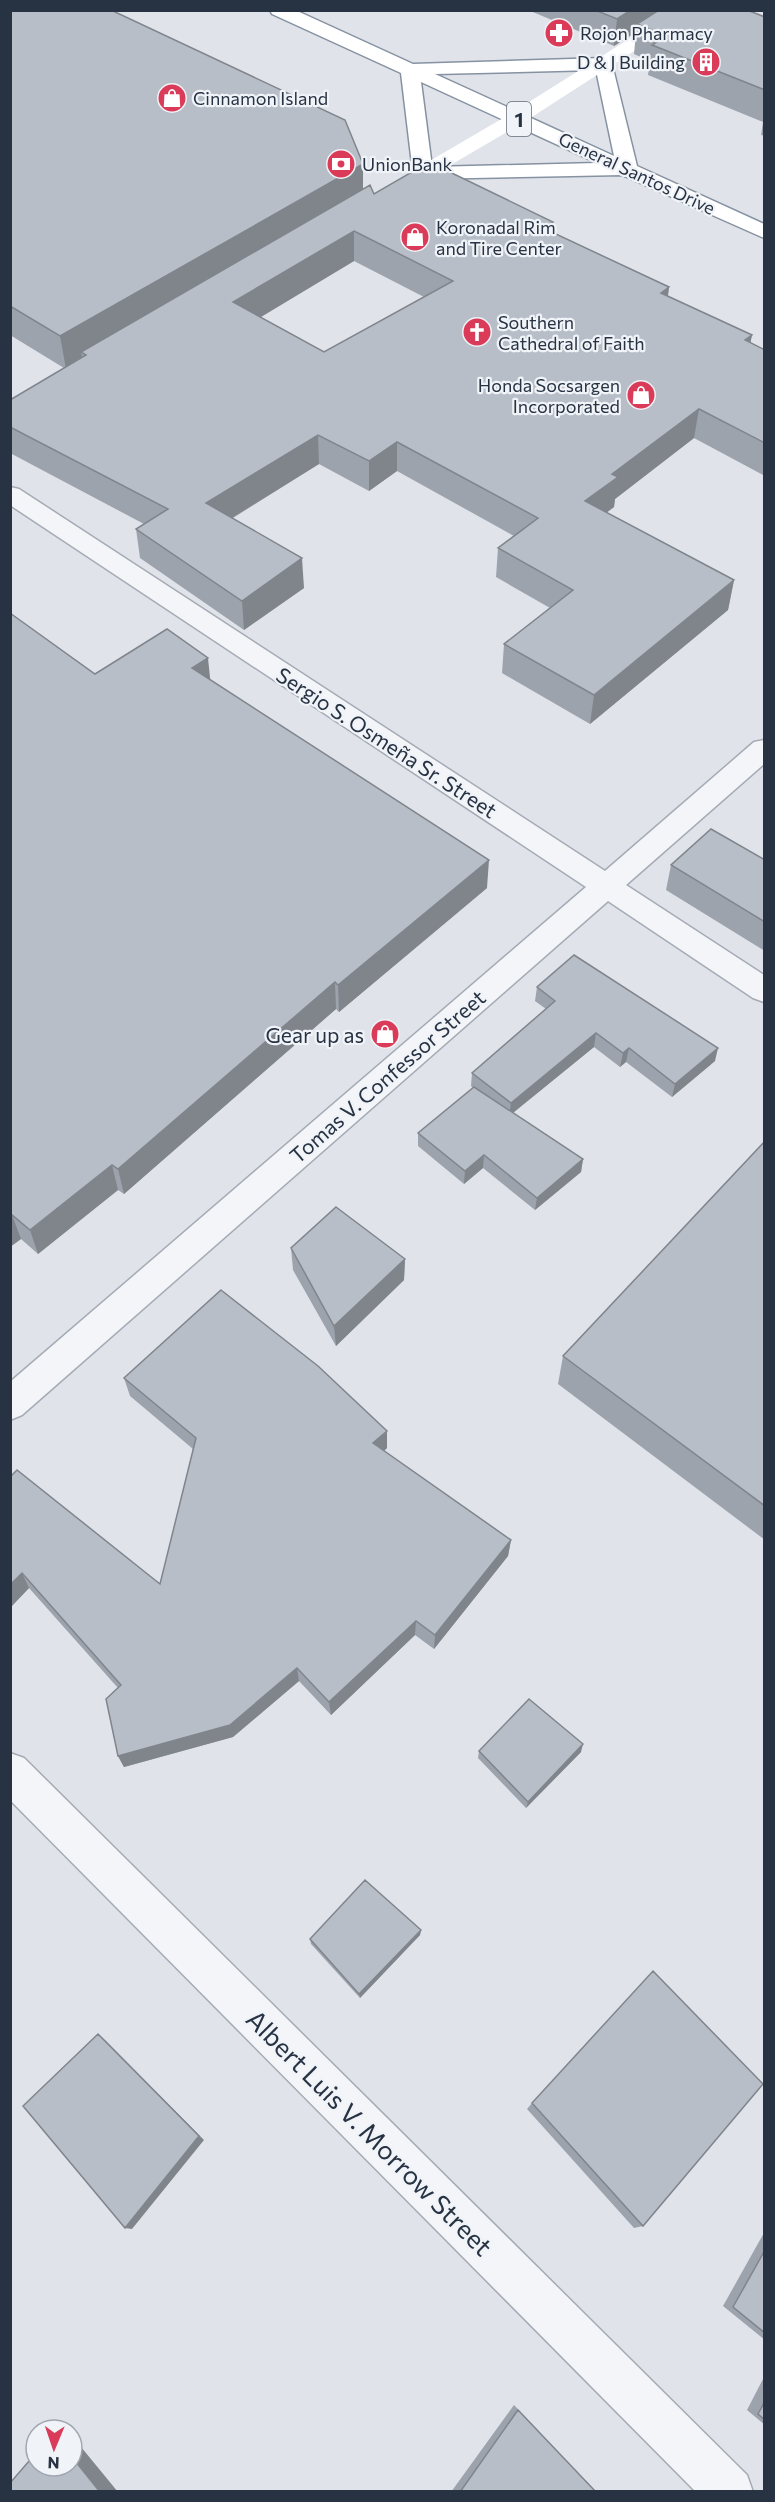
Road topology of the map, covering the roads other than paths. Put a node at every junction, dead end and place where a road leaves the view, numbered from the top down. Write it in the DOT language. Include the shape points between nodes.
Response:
graph roads {
  1 [pos="279,10"];
  2 [pos="689,10"];
  3 [pos="604,64"];
  4 [pos="410,70"];
  5 [pos="517,118"];
  6 [pos="627,168"];
  7 [pos="416,177"];
  8 [pos="765,231"];
  9 [pos="10,494"];
  10 [pos="765,749"];
  11 [pos="606,886"];
  12 [pos="765,990"];
  13 [pos="10,1404"];
  14 [pos="10,1772"];
  15 [pos="730,2492"];
  1 -- 4 [label="main road, General Santos Drive / 1"];
  2 -- 3 [label="main road"];
  3 -- 4 [label="main road"];
  3 -- 5 [label="main road"];
  3 -- 6 [label="main road"];
  4 -- 5 [label="main road, General Santos Drive / 1"];
  4 -- 7 [label="main road"];
  5 -- 6 [label="main road, General Santos Drive / 1"];
  5 -- 7 [label="main road"];
  6 -- 7 [label="main road"];
  6 -- 8 [label="main road, General Santos Drive / 1"];
  9 -- 11 [label="street, Sergio S. Osmeña Sr. Street"];
  10 -- 11 [label="street, Tomas V. Confessor Street"];
  11 -- 12 [label="street, Sergio S. Osmeña Sr. Street"];
  11 -- 13 [label="street, Tomas V. Confessor Street"];
  14 -- 15 [label="street, Albert Luis V. Morrow Street"];
}
